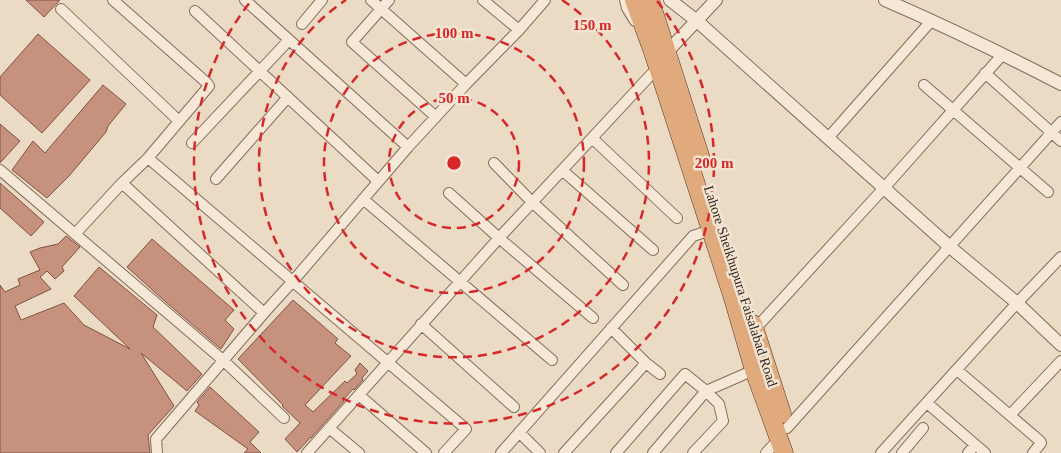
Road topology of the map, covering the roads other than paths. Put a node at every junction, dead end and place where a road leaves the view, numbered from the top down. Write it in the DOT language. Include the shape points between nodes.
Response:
graph roads {
  1 [pos="113,0"];
  2 [pos="246,0"];
  3 [pos="322,0"];
  4 [pos="371,0"];
  5 [pos="389,0"];
  6 [pos="483,0"];
  7 [pos="546,0"];
  8 [pos="625,0"];
  9 [pos="670,0"];
  10 [pos="716,0"];
  11 [pos="885,0"];
  12 [pos="645,1"];
  13 [pos="381,9"];
  14 [pos="61,10"];
  15 [pos="195,12"];
  16 [pos="932,20"];
  17 [pos="697,21"];
  18 [pos="302,24"];
  19 [pos="519,30"];
  20 [pos="289,40"];
  21 [pos="1003,54"];
  22 [pos="659,57"];
  23 [pos="260,71"];
  24 [pos="985,73"];
  25 [pos="466,84"];
  26 [pos="1061,84"];
  27 [pos="924,85"];
  28 [pos="288,98"];
  29 [pos="952,110"];
  30 [pos="436,117"];
  31 [pos="179,121"];
  32 [pos="1061,122"];
  33 [pos="1051,133"];
  34 [pos="592,138"];
  35 [pos="828,138"];
  36 [pos="1061,141"];
  37 [pos="192,143"];
  38 [pos="408,147"];
  39 [pos="148,158"];
  40 [pos="494,163"];
  41 [pos="1020,168"];
  42 [pos="0,170"];
  43 [pos="562,170"];
  44 [pos="216,179"];
  45 [pos="378,181"];
  46 [pos="122,184"];
  47 [pos="884,188"];
  48 [pos="449,192"];
  49 [pos="1048,192"];
  50 [pos="363,199"];
  51 [pos="532,202"];
  52 [pos="677,218"];
  53 [pos="711,230"];
  54 [pos="75,234"];
  55 [pos="499,238"];
  56 [pos="950,247"];
  57 [pos="653,250"];
  58 [pos="1059,263"];
  59 [pos="293,281"];
  60 [pos="460,281"];
  61 [pos="623,285"];
  62 [pos="1017,303"];
  63 [pos="264,313"];
  64 [pos="593,318"];
  65 [pos="421,324"];
  66 [pos="611,328"];
  67 [pos="755,329"];
  68 [pos="1061,345"];
  69 [pos="552,360"];
  70 [pos="1061,360"];
  71 [pos="224,361"];
  72 [pos="387,363"];
  73 [pos="646,363"];
  74 [pos="754,370"];
  75 [pos="957,370"];
  76 [pos="660,374"];
  77 [pos="706,391"];
  78 [pos="359,395"];
  79 [pos="927,404"];
  80 [pos="514,407"];
  81 [pos="1010,415"];
  82 [pos="284,418"];
  83 [pos="329,428"];
  84 [pos="923,428"];
  85 [pos="519,432"];
  86 [pos="783,440"];
  87 [pos="975,445"];
  88 [pos="157,453"];
  89 [pos="307,453"];
  90 [pos="359,453"];
  91 [pos="426,453"];
  92 [pos="444,453"];
  93 [pos="501,453"];
  94 [pos="540,453"];
  95 [pos="564,453"];
  96 [pos="616,453"];
  97 [pos="652,453"];
  98 [pos="693,453"];
  99 [pos="766,453"];
  100 [pos="796,453"];
  101 [pos="882,453"];
  102 [pos="902,453"];
  103 [pos="968,453"];
  104 [pos="985,453"];
  105 [pos="1033,453"];
  1 -- 31 [label="street" via="209,86"];
  2 -- 20 [label="street"];
  3 -- 18 [label="street"];
  4 -- 13 [label="street"];
  5 -- 13 [label="street"];
  6 -- 19 [label="street"];
  7 -- 19 [label="street"];
  8 -- 22 [label="street"];
  9 -- 17 [label="street"];
  10 -- 17 [label="street"];
  11 -- 16 [label="street"];
  12 -- 22 [label="highway, Lahore Sheikhupura Faisalabad Road"];
  12 -- 22 [label="highway, Lahore Sheikhupura Faisalabad Road" via="641,21"];
  13 -- 25 [label="street"];
  13 -- 30 [label="street" via="352,42"];
  14 -- 31 [label="street"];
  15 -- 23 [label="street"];
  16 -- 21 [label="street"];
  16 -- 35 [label="street"];
  17 -- 22 [label="street"];
  17 -- 35 [label="street"];
  19 -- 25 [label="street"];
  20 -- 23 [label="street"];
  20 -- 38 [label="street"];
  21 -- 24 [label="street"];
  21 -- 26 [label="street"];
  22 -- 34 [label="street"];
  22 -- 53 [label="highway, Lahore Sheikhupura Faisalabad Road"];
  22 -- 67 [label="highway, Lahore Sheikhupura Faisalabad Road"];
  23 -- 28 [label="street"];
  23 -- 37 [label="street"];
  24 -- 29 [label="street"];
  24 -- 33 [label="street"];
  25 -- 30 [label="street"];
  27 -- 29 [label="street"];
  28 -- 44 [label="street"];
  28 -- 45 [label="street"];
  29 -- 41 [label="street"];
  29 -- 47 [label="street"];
  30 -- 38 [label="street"];
  31 -- 39 [label="street"];
  32 -- 33 [label="street"];
  33 -- 36 [label="street"];
  33 -- 41 [label="street"];
  34 -- 43 [label="street"];
  34 -- 52 [label="street"];
  35 -- 47 [label="street"];
  38 -- 45 [label="street"];
  39 -- 46 [label="street"];
  39 -- 59 [label="street"];
  40 -- 51 [label="street"];
  41 -- 49 [label="street"];
  41 -- 56 [label="street"];
  42 -- 54 [label="street"];
  43 -- 51 [label="street"];
  43 -- 57 [label="street"];
  45 -- 50 [label="street"];
  46 -- 54 [label="street"];
  46 -- 63 [label="street"];
  47 -- 56 [label="street"];
  47 -- 67 [label="street"];
  48 -- 55 [label="street"];
  50 -- 59 [label="street"];
  50 -- 60 [label="street"];
  51 -- 55 [label="street"];
  51 -- 61 [label="street"];
  53 -- 66 [label="street" via="693,236"];
  53 -- 74 [label="highway, Lahore Sheikhupura Faisalabad Road"];
  54 -- 71 [label="street"];
  55 -- 60 [label="street"];
  55 -- 64 [label="street"];
  56 -- 62 [label="street"];
  56 -- 86 [label="street"];
  58 -- 62 [label="street"];
  59 -- 63 [label="street"];
  59 -- 72 [label="street"];
  60 -- 65 [label="street"];
  60 -- 69 [label="street"];
  62 -- 68 [label="street"];
  62 -- 75 [label="street"];
  63 -- 71 [label="street"];
  65 -- 72 [label="street"];
  65 -- 80 [label="street"];
  66 -- 73 [label="street"];
  66 -- 85 [label="street"];
  67 -- 86 [label="highway, Lahore Sheikhupura Faisalabad Road"];
  70 -- 81 [label="street"];
  71 -- 82 [label="street"];
  71 -- 88 [label="street" via="156,439"];
  72 -- 78 [label="street"];
  72 -- 92 [label="street" via="466,429"];
  73 -- 76 [label="street"];
  73 -- 95 [label="street"];
  74 -- 77 [label="street"];
  74 -- 86 [label="highway, Lahore Sheikhupura Faisalabad Road"];
  75 -- 79 [label="street"];
  75 -- 81 [label="street"];
  77 -- 96 [label="street" via="685,374"];
  77 -- 97 [label="street"];
  77 -- 98 [label="street" via="718,404 723,421"];
  78 -- 83 [label="street"];
  78 -- 91 [label="street"];
  79 -- 87 [label="street"];
  79 -- 101 [label="street"];
  81 -- 105 [label="street" via="1042,443"];
  83 -- 89 [label="street"];
  83 -- 90 [label="street"];
  84 -- 102 [label="street"];
  85 -- 93 [label="street"];
  85 -- 94 [label="street"];
  86 -- 99 [label="street"];
  86 -- 100 [label="highway, Lahore Sheikhupura Faisalabad Road"];
  87 -- 103 [label="street"];
  87 -- 104 [label="street"];
}
